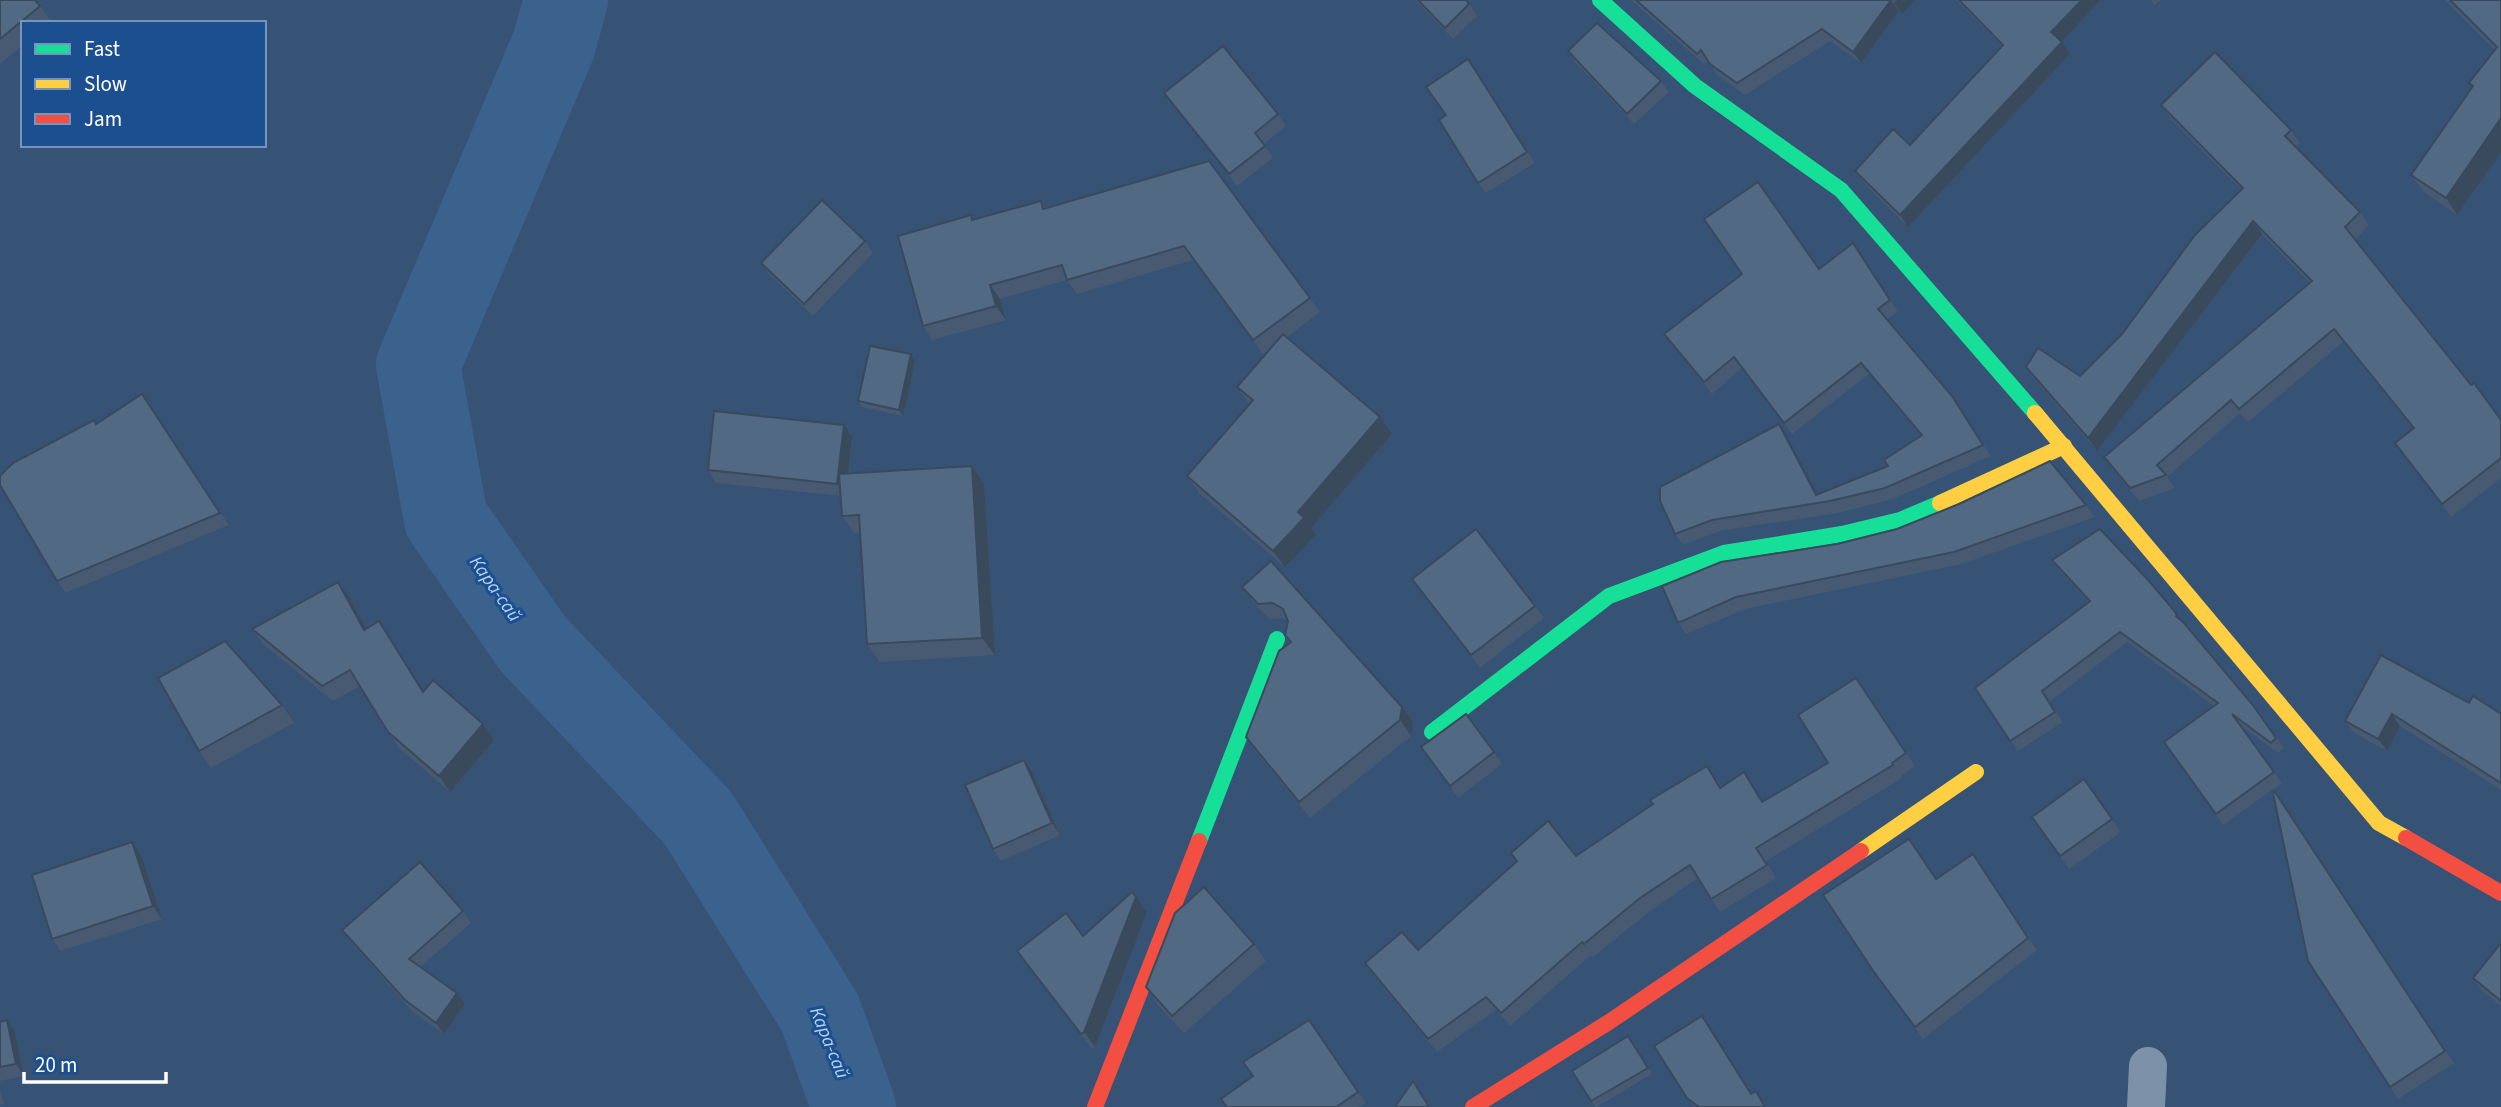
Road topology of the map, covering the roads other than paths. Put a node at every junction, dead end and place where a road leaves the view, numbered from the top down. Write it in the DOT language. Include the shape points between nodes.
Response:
graph roads {
  1 [pos="1600,0"];
  2 [pos="2064,446"];
  3 [pos="1277,639"];
  4 [pos="1433,732"];
  5 [pos="1976,772"];
  6 [pos="2501,893"];
  7 [pos="2148,1066"];
  8 [pos="1095,1107"];
  9 [pos="1473,1107"];
  10 [pos="2146,1107"];
  1 -- 2 [label="street" via="1695,86 1841,190"];
  2 -- 4 [label="street" via="1900,520 1724,553 1609,596"];
  2 -- 6 [label="street" via="2379,823"];
  3 -- 8 [label="street"];
  5 -- 9 [label="street" via="1609,1022"];
  7 -- 10 [label="street"];
}
